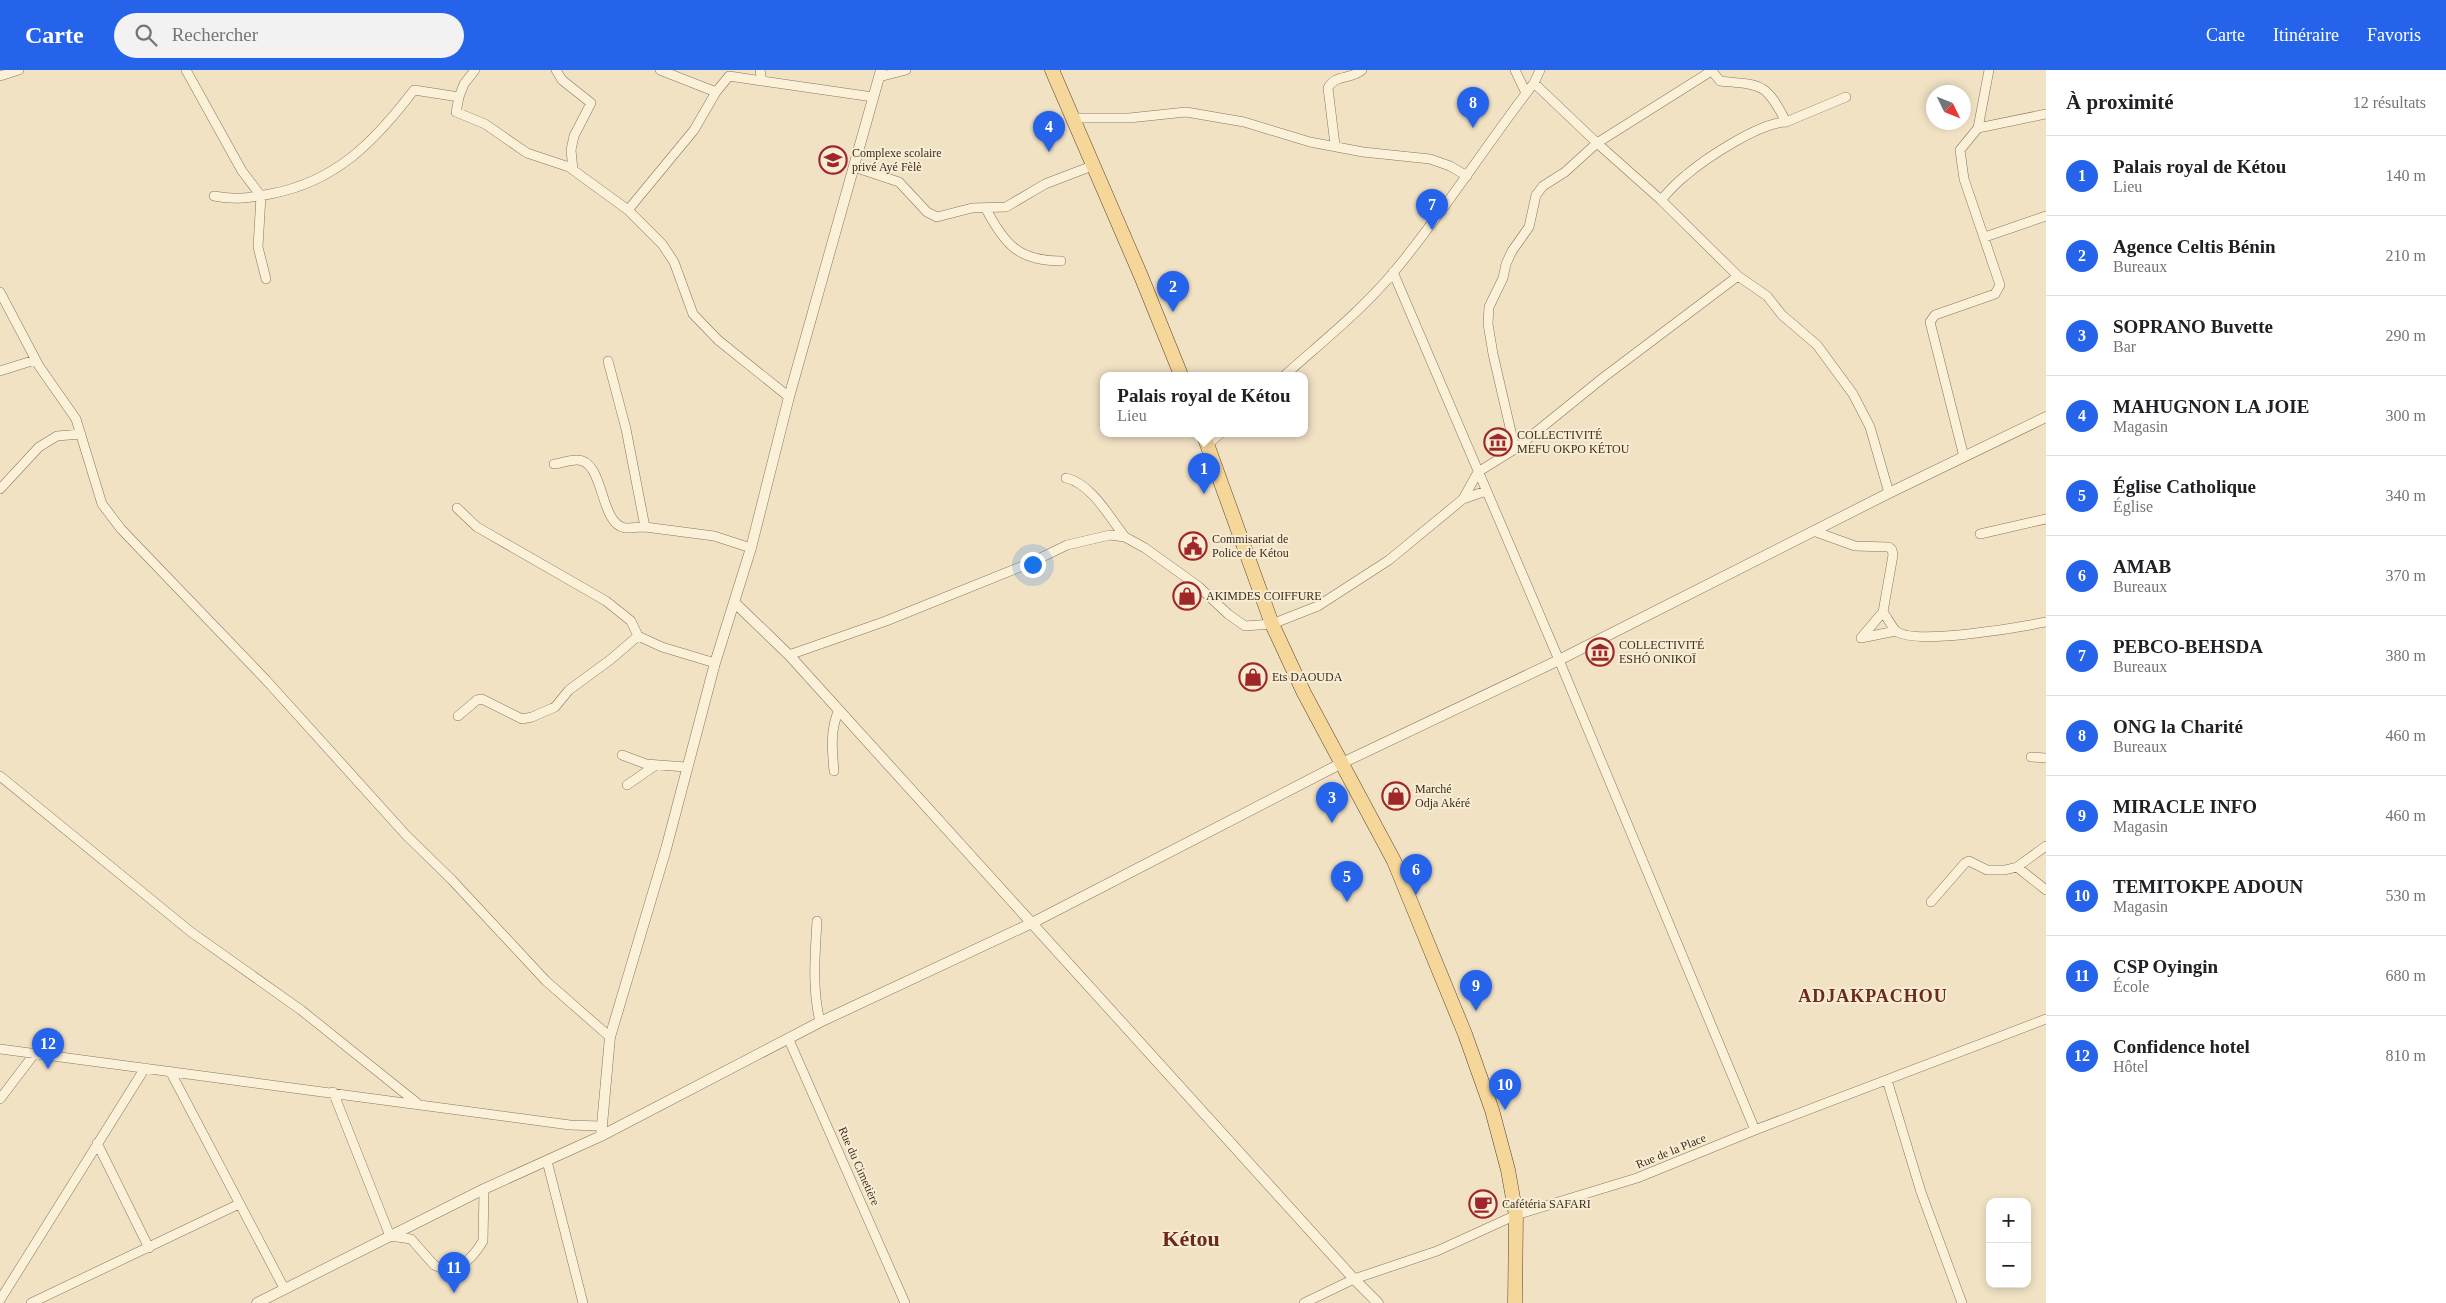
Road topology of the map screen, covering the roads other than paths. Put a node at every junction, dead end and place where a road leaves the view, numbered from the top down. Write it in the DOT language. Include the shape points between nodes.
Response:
graph roads {
  1 [pos="19,70"];
  2 [pos="186,70"];
  3 [pos="474,70"];
  4 [pos="556,70"];
  5 [pos="660,70"];
  6 [pos="760,70"];
  7 [pos="906,70"];
  8 [pos="1052,70"];
  9 [pos="1362,70"];
  10 [pos="1515,70"];
  11 [pos="1540,70"];
  12 [pos="1989,70"];
  13 [pos="1712,71"];
  14 [pos="880,74"];
  15 [pos="0,76"];
  16 [pos="762,81"];
  17 [pos="1534,83"];
  18 [pos="716,92"];
  19 [pos="1526,93"];
  20 [pos="459,97"];
  21 [pos="873,97"];
  22 [pos="1846,97"];
  23 [pos="2046,114"];
  24 [pos="1072,118"];
  25 [pos="1786,122"];
  26 [pos="1978,128"];
  27 [pos="1597,143"];
  28 [pos="1335,145"];
  29 [pos="1092,166"];
  30 [pos="854,167"];
  31 [pos="573,170"];
  32 [pos="1467,176"];
  33 [pos="214,196"];
  34 [pos="261,196"];
  35 [pos="1660,200"];
  36 [pos="986,209"];
  37 [pos="628,210"];
  38 [pos="2046,216"];
  39 [pos="1984,237"];
  40 [pos="1061,261"];
  41 [pos="1393,272"];
  42 [pos="1738,276"];
  43 [pos="266,279"];
  44 [pos="0,292"];
  45 [pos="35,360"];
  46 [pos="608,361"];
  47 [pos="0,371"];
  48 [pos="1180,372"];
  49 [pos="1288,372"];
  50 [pos="789,397"];
  51 [pos="2046,417"];
  52 [pos="81,434"];
  53 [pos="1205,438"];
  54 [pos="1516,449"];
  55 [pos="1964,457"];
  56 [pos="554,464"];
  57 [pos="1478,472"];
  58 [pos="1066,478"];
  59 [pos="0,489"];
  60 [pos="1486,491"];
  61 [pos="1889,493"];
  62 [pos="1463,499"];
  63 [pos="457,508"];
  64 [pos="2046,519"];
  65 [pos="645,526"];
  66 [pos="1816,532"];
  67 [pos="1980,534"];
  68 [pos="1125,537"];
  69 [pos="751,548"];
  70 [pos="735,604"];
  71 [pos="1883,612"];
  72 [pos="2046,622"];
  73 [pos="1272,624"];
  74 [pos="1896,631"];
  75 [pos="638,636"];
  76 [pos="789,655"];
  77 [pos="1559,660"];
  78 [pos="715,663"];
  79 [pos="839,710"];
  80 [pos="458,716"];
  81 [pos="622,756"];
  82 [pos="2031,757"];
  83 [pos="2046,758"];
  84 [pos="658,764"];
  85 [pos="1340,764"];
  86 [pos="686,767"];
  87 [pos="834,771"];
  88 [pos="0,776"];
  89 [pos="627,785"];
  90 [pos="2046,846"];
  91 [pos="2018,867"];
  92 [pos="2046,890"];
  93 [pos="1931,902"];
  94 [pos="817,922"];
  95 [pos="1032,923"];
  96 [pos="2046,1019"];
  97 [pos="820,1022"];
  98 [pos="610,1037"];
  99 [pos="789,1040"];
  100 [pos="0,1049"];
  101 [pos="35,1053"];
  102 [pos="145,1068"];
  103 [pos="170,1071"];
  104 [pos="1887,1080"];
  105 [pos="333,1092"];
  106 [pos="0,1099"];
  107 [pos="417,1104"];
  108 [pos="1755,1130"];
  109 [pos="601,1131"];
  110 [pos="97,1143"];
  111 [pos="547,1161"];
  112 [pos="484,1188"];
  113 [pos="239,1204"];
  114 [pos="1516,1216"];
  115 [pos="390,1236"];
  116 [pos="149,1248"];
  117 [pos="1354,1279"];
  118 [pos="284,1288"];
  119 [pos="0,1300"];
  120 [pos="31,1303"];
  121 [pos="256,1303"];
  122 [pos="583,1303"];
  123 [pos="905,1303"];
  124 [pos="1304,1303"];
  125 [pos="1378,1303"];
  126 [pos="1515,1303"];
  127 [pos="1962,1303"];
  1 -- 15 [label="street"];
  2 -- 34 [label="street" via="242,171"];
  3 -- 20 [label="street"];
  4 -- 31 [label="street" via="562,80 591,103 574,136 571,150"];
  5 -- 18 [label="street"];
  6 -- 16 [label="street"];
  7 -- 14 [label="street"];
  8 -- 24 [label="main road"];
  9 -- 28 [label="street" via="1356,75 1336,79 1328,88"];
  10 -- 19 [label="street"];
  11 -- 17 [label="street"];
  12 -- 26 [label="street"];
  13 -- 25 [label="street" via="1720,81 1757,84 1764,89"];
  13 -- 27 [label="street"];
  14 -- 21 [label="street"];
  16 -- 18 [label="street" via="729,76"];
  16 -- 21 [label="street"];
  17 -- 19 [label="street"];
  17 -- 27 [label="street"];
  18 -- 37 [label="street" via="694,130"];
  19 -- 32 [label="street"];
  20 -- 31 [label="street" via="456,112 485,124 527,153"];
  20 -- 34 [label="street" via="414,90 387,124 337,168 293,190"];
  21 -- 30 [label="street"];
  22 -- 25 [label="street"];
  23 -- 26 [label="street"];
  24 -- 28 [label="street" via="1129,118 1186,112 1244,122 1310,142"];
  24 -- 29 [label="main road"];
  25 -- 35 [label="street" via="1770,124 1702,163"];
  26 -- 39 [label="street" via="1960,150 1964,179"];
  27 -- 35 [label="street"];
  27 -- 54 [label="street" via="1536,195 1529,227 1512,252 1490,307 1488,324 1493,354"];
  28 -- 32 [label="street" via="1362,152 1430,159"];
  29 -- 36 [label="street" via="1045,184 1006,207"];
  29 -- 48 [label="main road"];
  30 -- 36 [label="street" via="899,182 927,212 937,217 972,208"];
  30 -- 50 [label="street"];
  31 -- 37 [label="street"];
  32 -- 41 [label="street"];
  33 -- 34 [label="street" via="237,200"];
  34 -- 43 [label="street" via="258,247"];
  35 -- 42 [label="street"];
  36 -- 40 [label="street" via="1014,248 1029,258"];
  37 -- 50 [label="street" via="662,244 674,262 693,314 718,340"];
  38 -- 39 [label="street"];
  39 -- 55 [label="street" via="2000,285 1998,290 1995,294 1935,315 1930,322"];
  41 -- 49 [label="street" via="1367,302"];
  41 -- 57 [label="street"];
  42 -- 54 [label="street" via="1604,377"];
  42 -- 61 [label="street" via="1767,296 1782,315 1817,345 1853,394 1870,427"];
  44 -- 45 [label="street"];
  45 -- 47 [label="street"];
  45 -- 52 [label="street" via="76,419"];
  46 -- 65 [label="street" via="626,429"];
  50 -- 69 [label="street"];
  51 -- 55 [label="street"];
  52 -- 59 [label="street" via="57,436 39,447"];
  52 -- 98 [label="street" via="102,504 121,529 546,981"];
  53 -- 73 [label="main road"];
  54 -- 57 [label="street"];
  55 -- 61 [label="street"];
  56 -- 65 [label="street" via="577,460 588,464 597,478 612,519 624,528"];
  57 -- 60 [label="street"];
  57 -- 62 [label="street"];
  58 -- 68 [label="street" via="1074,480 1094,496"];
  60 -- 62 [label="street"];
  60 -- 77 [label="street"];
  61 -- 66 [label="street"];
  62 -- 73 [label="street" via="1362,579 1318,606"];
  63 -- 75 [label="street" via="477,527 606,601 631,620"];
  64 -- 67 [label="street"];
  65 -- 69 [label="street" via="714,536"];
  66 -- 71 [label="street" via="1855,546 1889,547 1892,550"];
  66 -- 77 [label="street"];
  68 -- 73 [label="street" via="1198,586 1245,626"];
  68 -- 76 [label="street" via="1110,535 1067,545 886,622"];
  69 -- 70 [label="street"];
  70 -- 76 [label="street"];
  70 -- 78 [label="street"];
  71 -- 74 [label="street"];
  71 -- 74 [label="street" via="1861,638"];
  72 -- 74 [label="street" via="1999,631 1914,636"];
  73 -- 85 [label="main road"];
  75 -- 78 [label="street"];
  75 -- 80 [label="street" via="569,690 555,706 542,713 522,718 482,699"];
  76 -- 79 [label="street"];
  77 -- 85 [label="street"];
  77 -- 108 [label="street"];
  78 -- 86 [label="street"];
  79 -- 87 [label="street" via="834,720 832,741"];
  79 -- 95 [label="street"];
  81 -- 84 [label="street" via="641,763"];
  82 -- 83 [label="street"];
  84 -- 86 [label="street"];
  84 -- 89 [label="street"];
  85 -- 95 [label="street"];
  85 -- 114 [label="main road" via="1394,861 1465,1034 1492,1110"];
  86 -- 98 [label="street" via="666,849"];
  88 -- 107 [label="street" via="191,932 301,1010"];
  90 -- 91 [label="street"];
  91 -- 92 [label="street"];
  91 -- 93 [label="street" via="1987,870 1970,861 1965,863"];
  94 -- 97 [label="street" via="814,971"];
  95 -- 97 [label="street"];
  95 -- 117 [label="street"];
  96 -- 104 [label="street, Rue de la Place"];
  97 -- 99 [label="street"];
  98 -- 109 [label="street"];
  99 -- 109 [label="street"];
  99 -- 123 [label="street, Rue du Cimetière"];
  100 -- 101 [label="street"];
  101 -- 102 [label="street"];
  101 -- 106 [label="street"];
  102 -- 103 [label="street"];
  102 -- 110 [label="street"];
  103 -- 105 [label="street"];
  103 -- 113 [label="street"];
  104 -- 108 [label="street, Rue de la Place"];
  104 -- 127 [label="street" via="1922,1192"];
  105 -- 107 [label="street"];
  105 -- 115 [label="street"];
  107 -- 109 [label="street"];
  108 -- 114 [label="street, Rue de la Place" via="1637,1178"];
  109 -- 111 [label="street"];
  110 -- 116 [label="street"];
  110 -- 119 [label="street"];
  111 -- 112 [label="street"];
  111 -- 122 [label="street"];
  112 -- 115 [label="street"];
  112 -- 115 [label="street" via="483,1241 458,1268 450,1272 434,1265 411,1239"];
  113 -- 116 [label="street"];
  113 -- 118 [label="street"];
  114 -- 117 [label="street, Rue de la Place" via="1437,1252"];
  114 -- 126 [label="main road"];
  115 -- 118 [label="street"];
  116 -- 120 [label="street"];
  117 -- 124 [label="street, Rue de la Place"];
  117 -- 125 [label="street"];
  118 -- 121 [label="street"];
}
